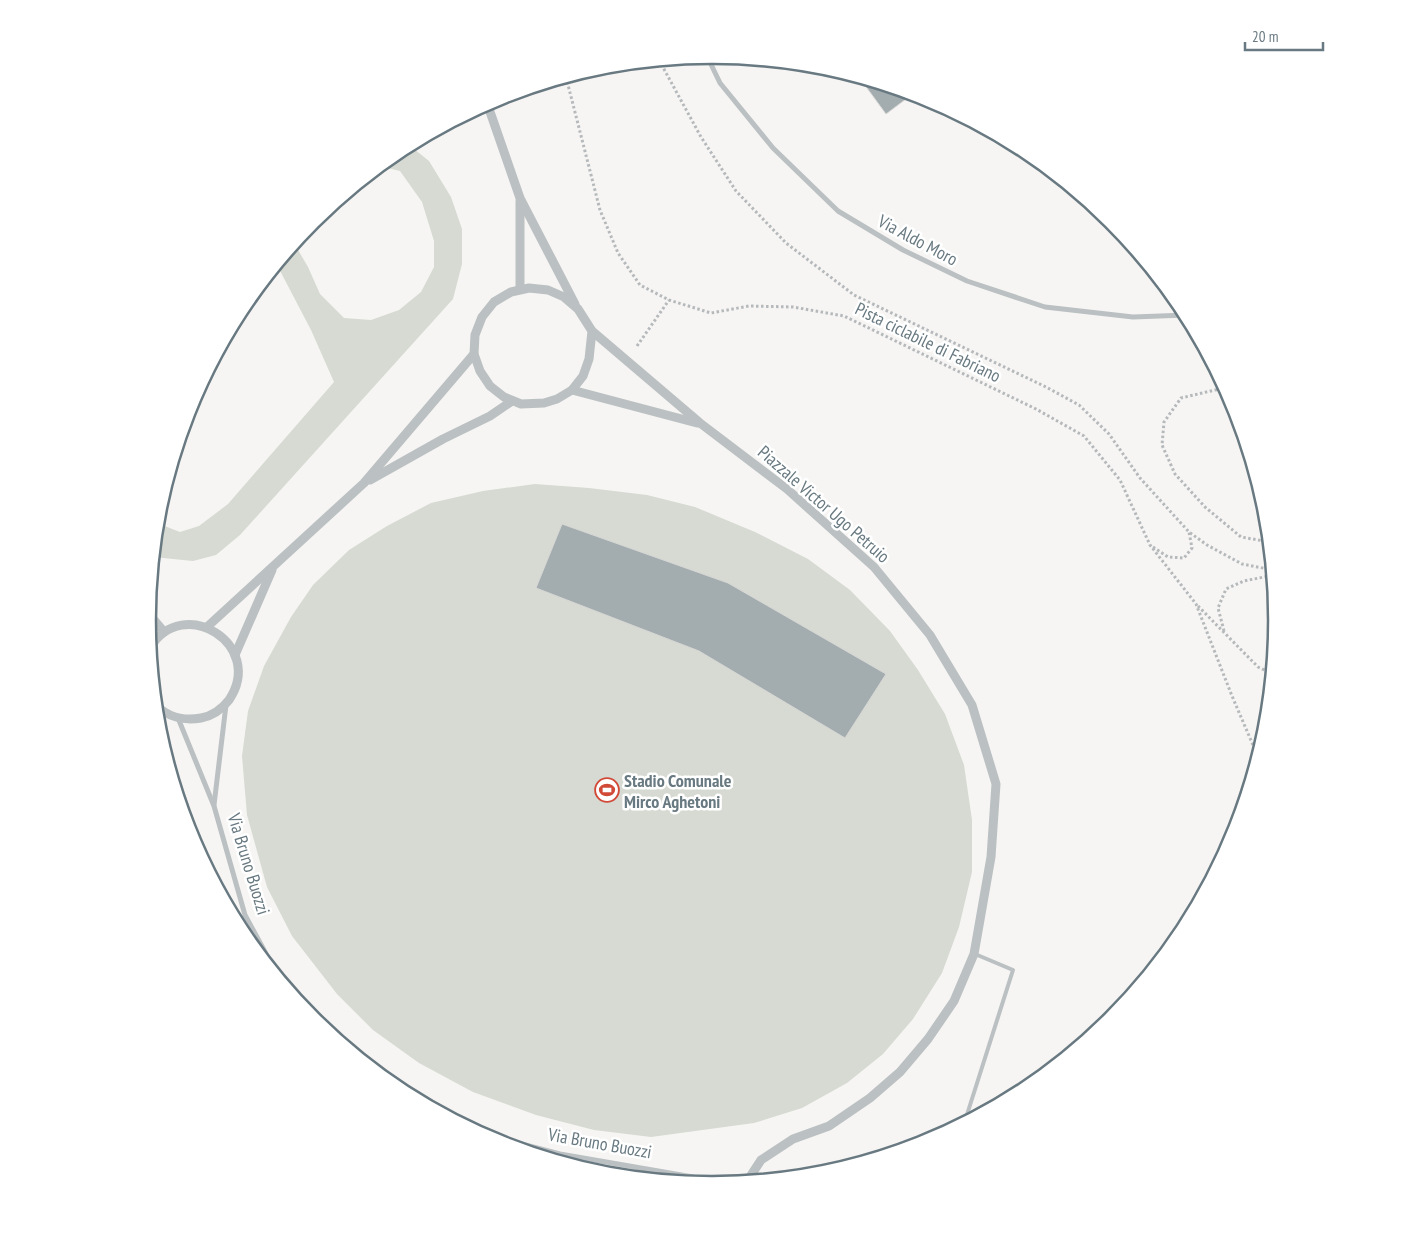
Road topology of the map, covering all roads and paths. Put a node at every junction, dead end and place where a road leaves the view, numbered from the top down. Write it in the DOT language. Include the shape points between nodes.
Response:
graph roads {
  1 [pos="711,64"];
  2 [pos="663,66"];
  3 [pos="568,83"];
  4 [pos="490,110"];
  5 [pos="520,198"];
  6 [pos="520,289"];
  7 [pos="669,300"];
  8 [pos="578,309"];
  9 [pos="1178,315"];
  10 [pos="592,331"];
  11 [pos="474,354"];
  12 [pos="626,361"];
  13 [pos="572,390"];
  14 [pos="1219,390"];
  15 [pos="512,401"];
  16 [pos="700,423"];
  17 [pos="364,483"];
  18 [pos="1189,532"];
  19 [pos="1263,541"];
  20 [pos="1150,545"];
  21 [pos="273,566"];
  22 [pos="1266,569"];
  23 [pos="1267,576"];
  24 [pos="1196,604"];
  25 [pos="156,623"];
  26 [pos="207,627"];
  27 [pos="164,632"];
  28 [pos="1225,633"];
  29 [pos="157,639"];
  30 [pos="235,655"];
  31 [pos="1266,671"];
  32 [pos="226,704"];
  33 [pos="164,711"];
  34 [pos="178,718"];
  35 [pos="1254,748"];
  36 [pos="214,806"];
  37 [pos="263,947"];
  38 [pos="974,954"];
  39 [pos="967,1116"];
  40 [pos="526,1145"];
  41 [pos="692,1176"];
  42 [pos="751,1176"];
  1 -- 9 [label="street, Via Aldo Moro" via="720,83 772,148 838,211 903,250 967,281 1045,307 1133,317"];
  2 -- 18 [label="path, Pista ciclabile di Fabriano" via="701,137 736,191 786,243 854,295 1079,406 1109,434 1140,478"];
  3 -- 7 [label="path, Pista ciclabile di Fabriano" via="600,210 618,253 640,285"];
  4 -- 5 [label="street"];
  5 -- 6 [label="street"];
  5 -- 8 [label="street"];
  6 -- 8 [label="street, Piazzale Victor Ugo Petruio" via="548,290 564,297"];
  6 -- 11 [label="street, Piazzale Victor Ugo Petruio" via="494,302 482,317 475,335"];
  7 -- 12 [label="path"];
  7 -- 20 [label="path, Pista ciclabile di Fabriano" via="711,313 749,306 793,307 844,316 1036,409 1084,436 1120,480"];
  8 -- 10 [label="street, Piazzale Victor Ugo Petruio"];
  10 -- 12 [label="street, Piazzale Victor Ugo Petruio"];
  10 -- 13 [label="street" via="590,359"];
  11 -- 15 [label="street" via="490,386"];
  11 -- 17 [label="street"];
  12 -- 16 [label="street, Piazzale Victor Ugo Petruio"];
  13 -- 15 [label="street" via="557,400 544,403"];
  13 -- 16 [label="street, Piazzale Victor Ugo Petruio"];
  14 -- 19 [label="path" via="1181,398 1164,422 1162,445 1175,474 1205,507 1241,537"];
  15 -- 17 [label="street"];
  16 -- 38 [label="street, Piazzale Victor Ugo Petruio" via="787,489 874,566 930,636 972,705 996,784 992,857"];
  17 -- 21 [label="street"];
  18 -- 20 [label="path" via="1192,548 1184,558 1168,557"];
  18 -- 22 [label="path, Pista ciclabile di Fabriano" via="1242,564"];
  20 -- 24 [label="path, Pista ciclabile di Fabriano"];
  21 -- 26 [label="street"];
  21 -- 30 [label="street"];
  23 -- 28 [label="path, Pista ciclabile di Fabriano" via="1244,581 1226,590 1218,608"];
  24 -- 28 [label="path, Pista ciclabile di Fabriano"];
  24 -- 35 [label="path, Pista ciclabile di Fabriano"];
  25 -- 27 [label="street"];
  26 -- 27 [label="street" via="193,624"];
  26 -- 30 [label="street" via="219,633"];
  27 -- 29 [label="street"];
  28 -- 31 [label="path, Pista ciclabile di Fabriano" via="1258,667"];
  30 -- 32 [label="street, Via Bruno Buozzi" via="237,681"];
  32 -- 34 [label="street" via="204,718"];
  32 -- 36 [label="street, Via Bruno Buozzi"];
  33 -- 34 [label="street"];
  34 -- 36 [label="street, Via Bruno Buozzi"];
  36 -- 37 [label="street, Via Bruno Buozzi" via="245,915"];
  38 -- 39 [label="lane" via="1013,970"];
  38 -- 42 [label="street, Piazzale Victor Ugo Petruio" via="954,1001 900,1072 870,1098 829,1126 793,1139 762,1160"];
  40 -- 41 [label="street, Via Bruno Buozzi" via="560,1154"];
}
